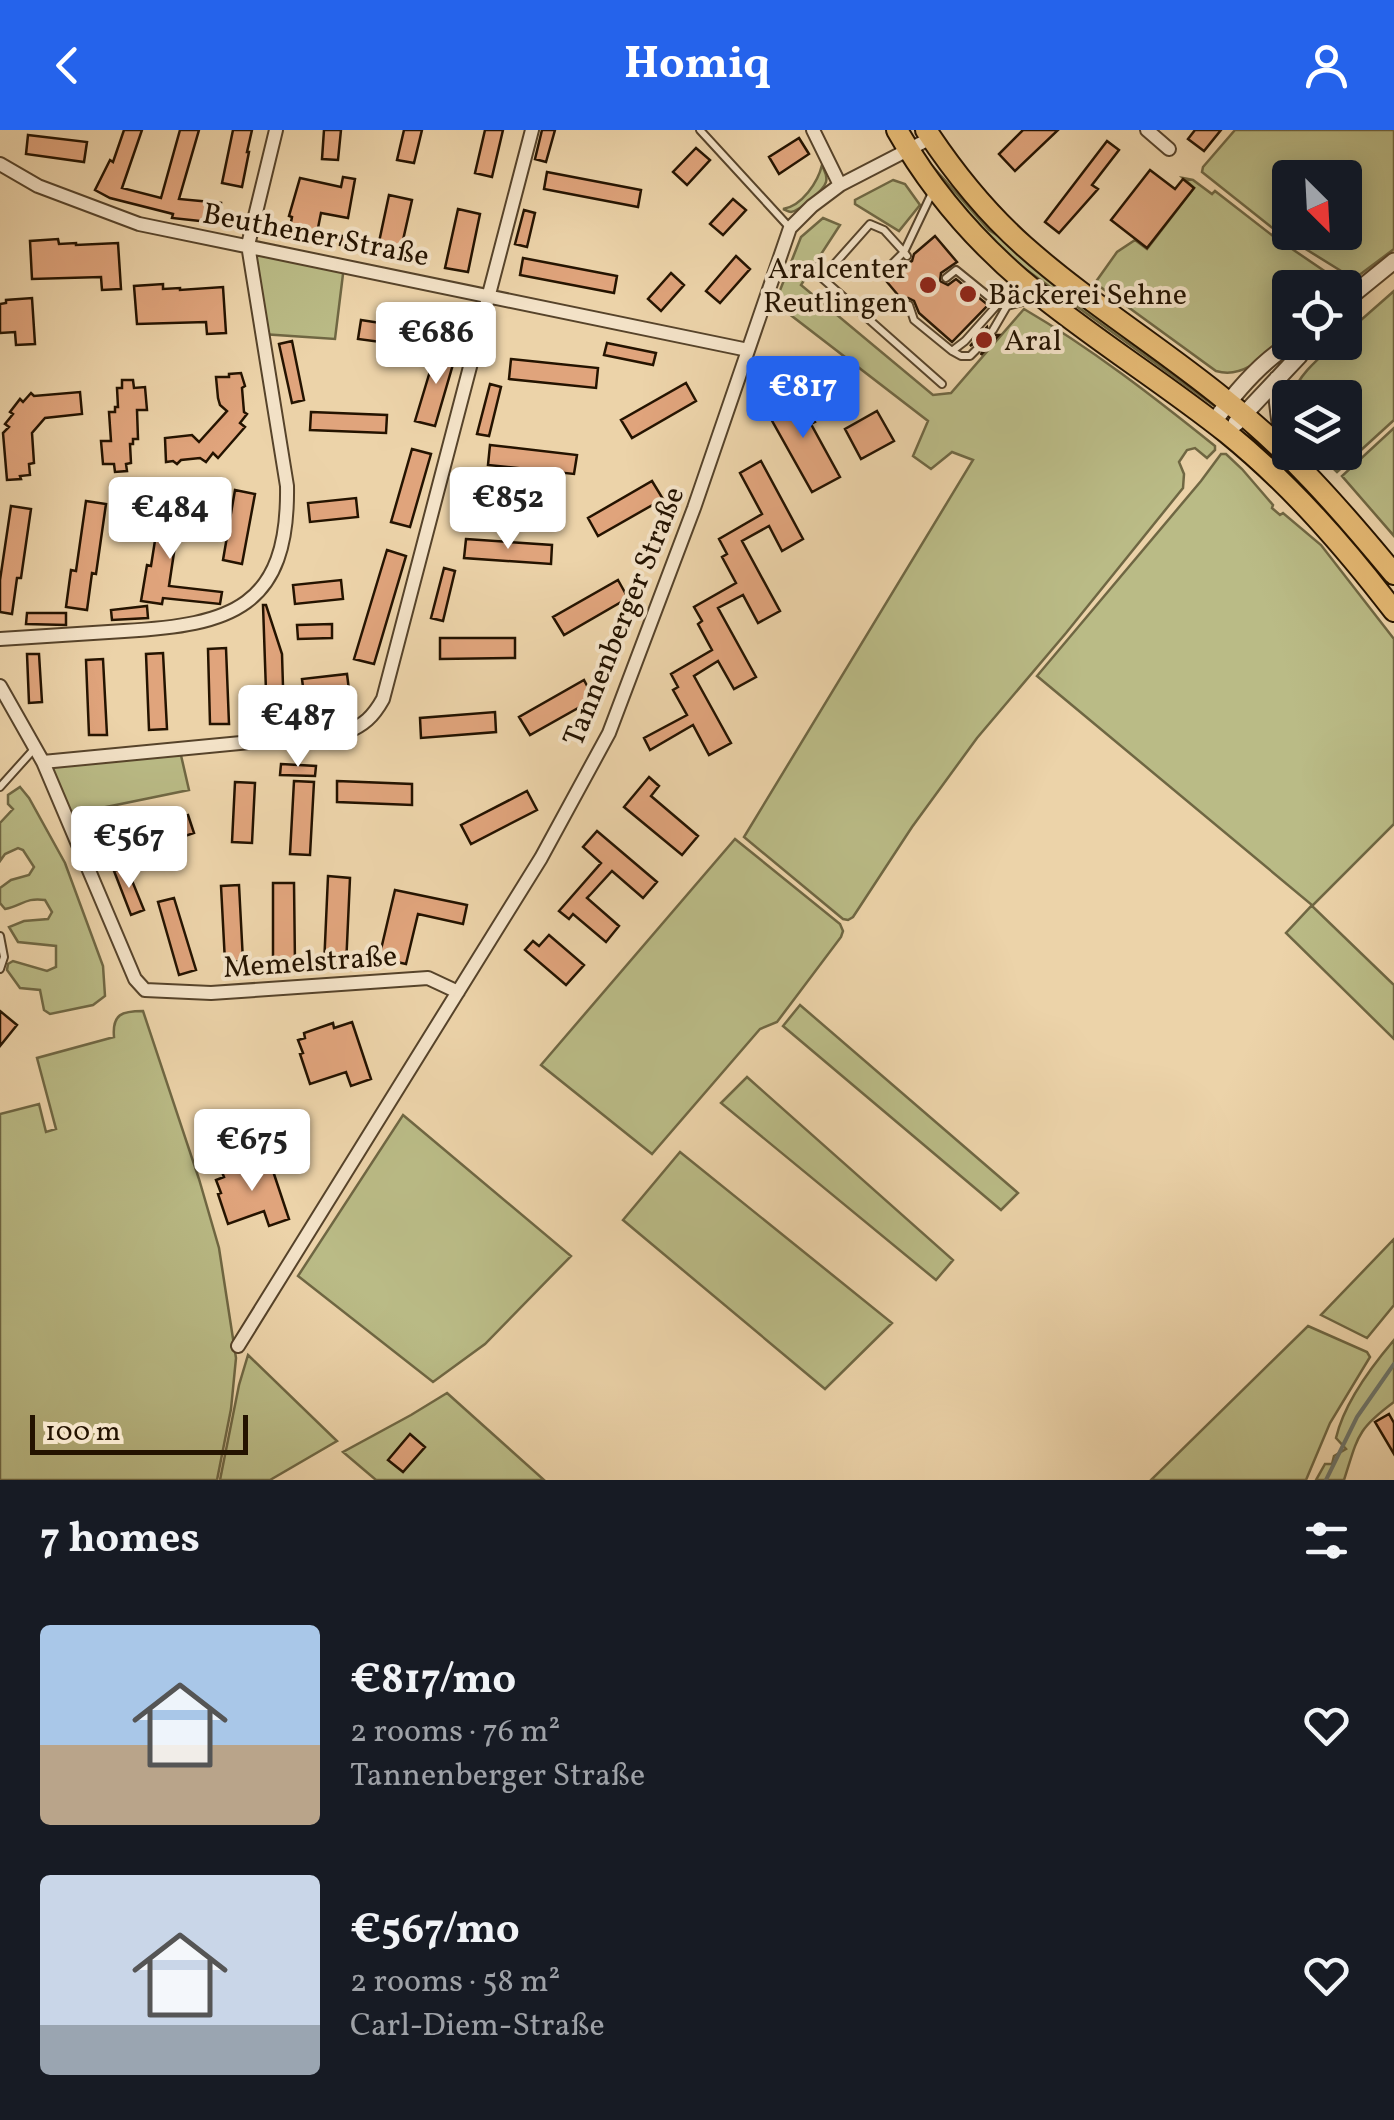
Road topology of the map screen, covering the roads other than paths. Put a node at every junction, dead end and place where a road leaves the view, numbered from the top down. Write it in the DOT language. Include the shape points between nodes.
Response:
graph roads {
  1 [pos="276,130"];
  2 [pos="532,130"];
  3 [pos="700,130"];
  4 [pos="813,130"];
  5 [pos="897,130"];
  6 [pos="1147,130"];
  7 [pos="928,134"];
  8 [pos="908,150"];
  9 [pos="1169,150"];
  10 [pos="0,164"];
  11 [pos="840,185"];
  12 [pos="934,188"];
  13 [pos="790,228"];
  14 [pos="248,245"];
  15 [pos="906,254"];
  16 [pos="1394,262"];
  17 [pos="886,275"];
  18 [pos="946,278"];
  19 [pos="1362,288"];
  20 [pos="490,295"];
  21 [pos="1043,298"];
  22 [pos="998,304"];
  23 [pos="909,305"];
  24 [pos="1007,306"];
  25 [pos="993,330"];
  26 [pos="748,350"];
  27 [pos="976,350"];
  28 [pos="952,351"];
  29 [pos="1275,360"];
  30 [pos="1295,360"];
  31 [pos="1277,379"];
  32 [pos="942,384"];
  33 [pos="1236,408"];
  34 [pos="1220,428"];
  35 [pos="1272,441"];
  36 [pos="1302,470"];
  37 [pos="1394,574"];
  38 [pos="1394,612"];
  39 [pos="0,639"];
  40 [pos="0,686"];
  41 [pos="36,748"];
  42 [pos="44,762"];
  43 [pos="0,787"];
  44 [pos="0,936"];
  45 [pos="0,969"];
  46 [pos="458,992"];
  47 [pos="238,1346"];
  1 -- 14 [label="street"];
  2 -- 20 [label="street"];
  3 -- 13 [label="lane"];
  4 -- 11 [label="street"];
  5 -- 8 [label="main road"];
  6 -- 9 [label="street"];
  7 -- 8 [label="street, Tannenberger Straße"];
  7 -- 33 [label="main road" via="1023,245"];
  8 -- 11 [label="street, Tannenberger Straße"];
  8 -- 12 [label="main road"];
  10 -- 14 [label="street, Beuthener Straße" via="38,186 138,224"];
  11 -- 13 [label="street, Tannenberger Straße"];
  12 -- 15 [label="lane"];
  12 -- 21 [label="main road"];
  13 -- 26 [label="street, Tannenberger Straße"];
  14 -- 20 [label="street, Beuthener Straße"];
  14 -- 39 [label="street" via="287,486 283,544 262,588 232,613 206,622"];
  15 -- 17 [label="lane"];
  15 -- 32 [label="lane" via="870,224 822,278"];
  16 -- 19 [label="street"];
  18 -- 22 [label="lane" via="956,270"];
  20 -- 26 [label="street, Beuthener Straße"];
  20 -- 42 [label="street" via="374,716 345,733"];
  21 -- 24 [label="lane"];
  21 -- 34 [label="main road"];
  22 -- 24 [label="lane"];
  22 -- 28 [label="lane"];
  23 -- 28 [label="lane" via="914,320"];
  24 -- 25 [label="lane"];
  26 -- 46 [label="street, Tannenberger Straße" via="609,732"];
  27 -- 28 [label="lane" via="970,356"];
  29 -- 33 [label="street"];
  30 -- 31 [label="street"];
  31 -- 33 [label="street"];
  33 -- 34 [label="street"];
  33 -- 35 [label="main road"];
  34 -- 38 [label="main road" via="1306,505"];
  36 -- 37 [label="main road"];
  40 -- 41 [label="street"];
  41 -- 42 [label="street"];
  41 -- 43 [label="lane"];
  42 -- 46 [label="street, Memelstraße" via="145,990 211,993 428,978"];
  44 -- 45 [label="lane"];
  46 -- 47 [label="street, Tannenberger Straße"];
}
